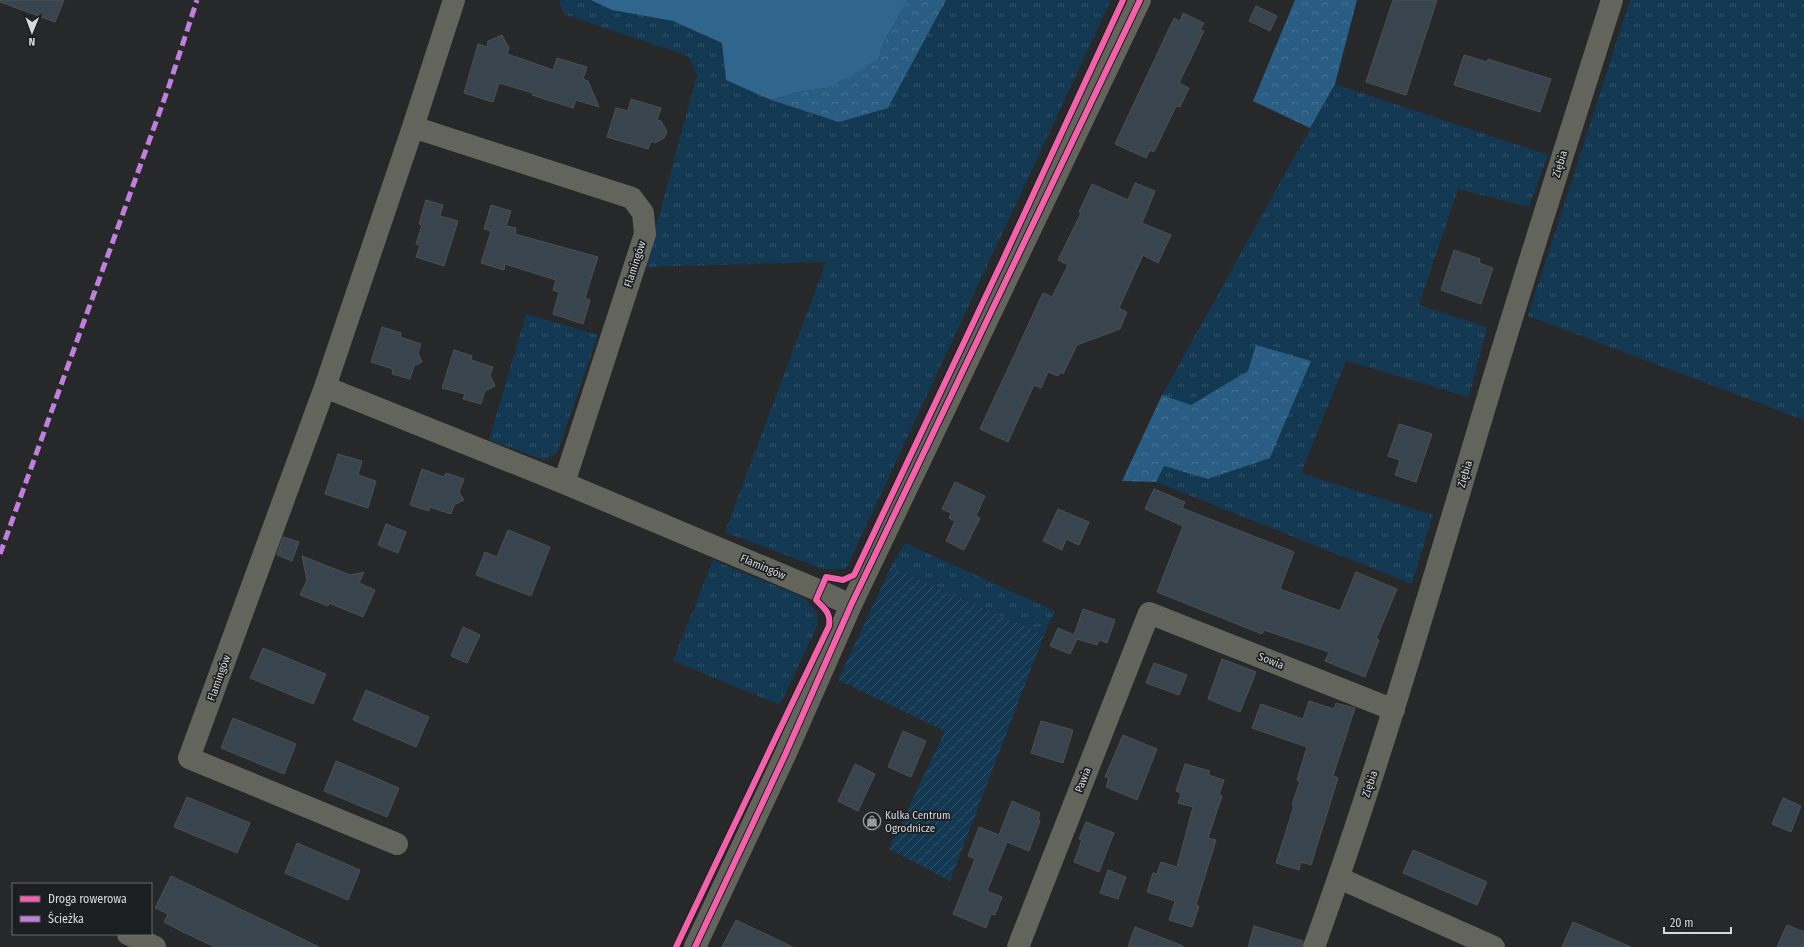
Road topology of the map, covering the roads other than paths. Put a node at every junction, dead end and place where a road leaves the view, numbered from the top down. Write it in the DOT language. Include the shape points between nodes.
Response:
graph roads {
  1 [pos="454,0"];
  2 [pos="1140,0"];
  3 [pos="1612,0"];
  4 [pos="413,128"];
  5 [pos="325,388"];
  6 [pos="564,483"];
  7 [pos="851,605"];
  8 [pos="1149,613"];
  9 [pos="1394,710"];
  10 [pos="397,844"];
  11 [pos="1339,878"];
  12 [pos="130,935"];
  13 [pos="155,947"];
  14 [pos="695,947"];
  15 [pos="1018,947"];
  16 [pos="1314,947"];
  17 [pos="1494,947"];
  1 -- 4 [label="street, Flamingów"];
  2 -- 7 [label="street"];
  3 -- 9 [label="street, Ziębia" via="1495,374"];
  4 -- 5 [label="street, Flamingów"];
  4 -- 6 [label="street, Flamingów" via="632,198 643,213 645,234"];
  5 -- 6 [label="street, Flamingów"];
  5 -- 10 [label="street, Flamingów" via="190,758"];
  6 -- 7 [label="street, Flamingów"];
  7 -- 14 [label="street" via="785,755"];
  8 -- 9 [label="street, Sowia"];
  8 -- 15 [label="street, Pawia"];
  9 -- 11 [label="street, Ziębia"];
  11 -- 16 [label="street, Ziębia"];
  11 -- 17 [label="street"];
  12 -- 13 [label="street"];
}
